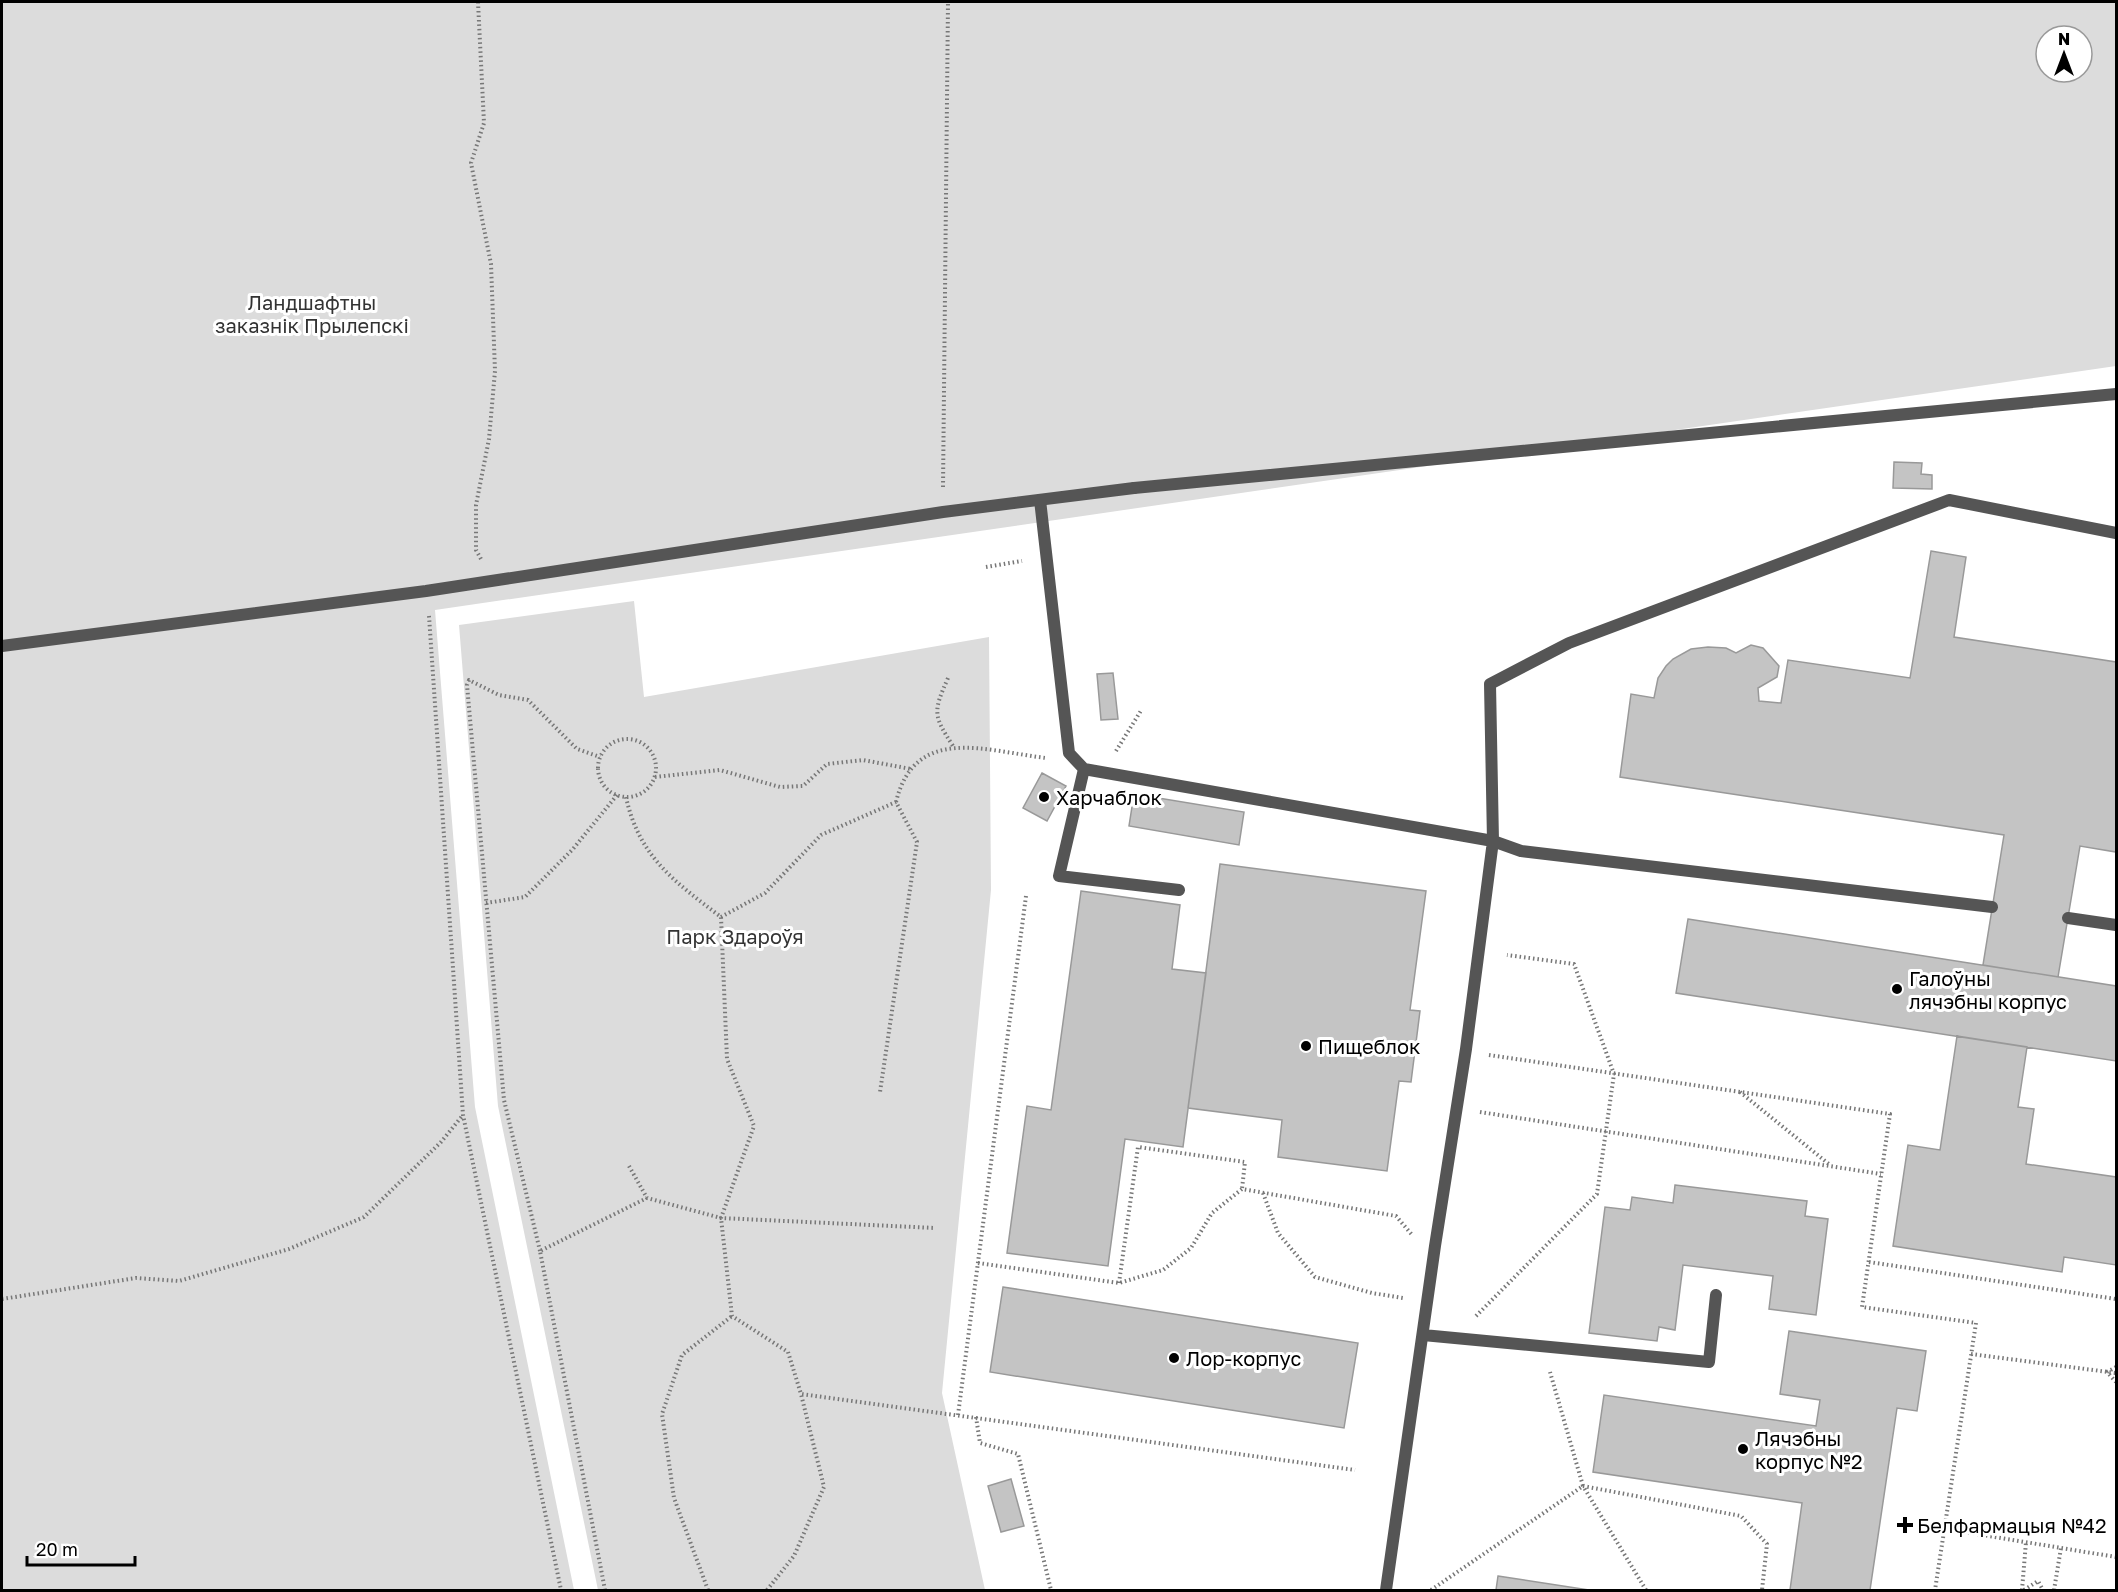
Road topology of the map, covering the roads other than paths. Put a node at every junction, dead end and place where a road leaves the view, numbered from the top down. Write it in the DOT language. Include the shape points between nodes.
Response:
graph roads {
  1 [pos="2116,394"];
  2 [pos="1040,500"];
  3 [pos="2116,533"];
  4 [pos="2,646"];
  5 [pos="1084,769"];
  6 [pos="1493,841"];
  7 [pos="1179,890"];
  8 [pos="1992,906"];
  9 [pos="2068,918"];
  10 [pos="2116,925"];
  11 [pos="1716,1295"];
  12 [pos="1423,1335"];
  13 [pos="1386,1590"];
  1 -- 2 [label="street"];
  2 -- 4 [label="street" via="492,582"];
  2 -- 5 [label="street" via="1069,753"];
  3 -- 6 [label="street" via="1949,500 1569,643 1490,684"];
  5 -- 6 [label="street"];
  5 -- 7 [label="street" via="1059,876"];
  6 -- 8 [label="street" via="1521,851"];
  6 -- 12 [label="street"];
  9 -- 10 [label="street"];
  11 -- 12 [label="street" via="1709,1362"];
  12 -- 13 [label="street"];
}
